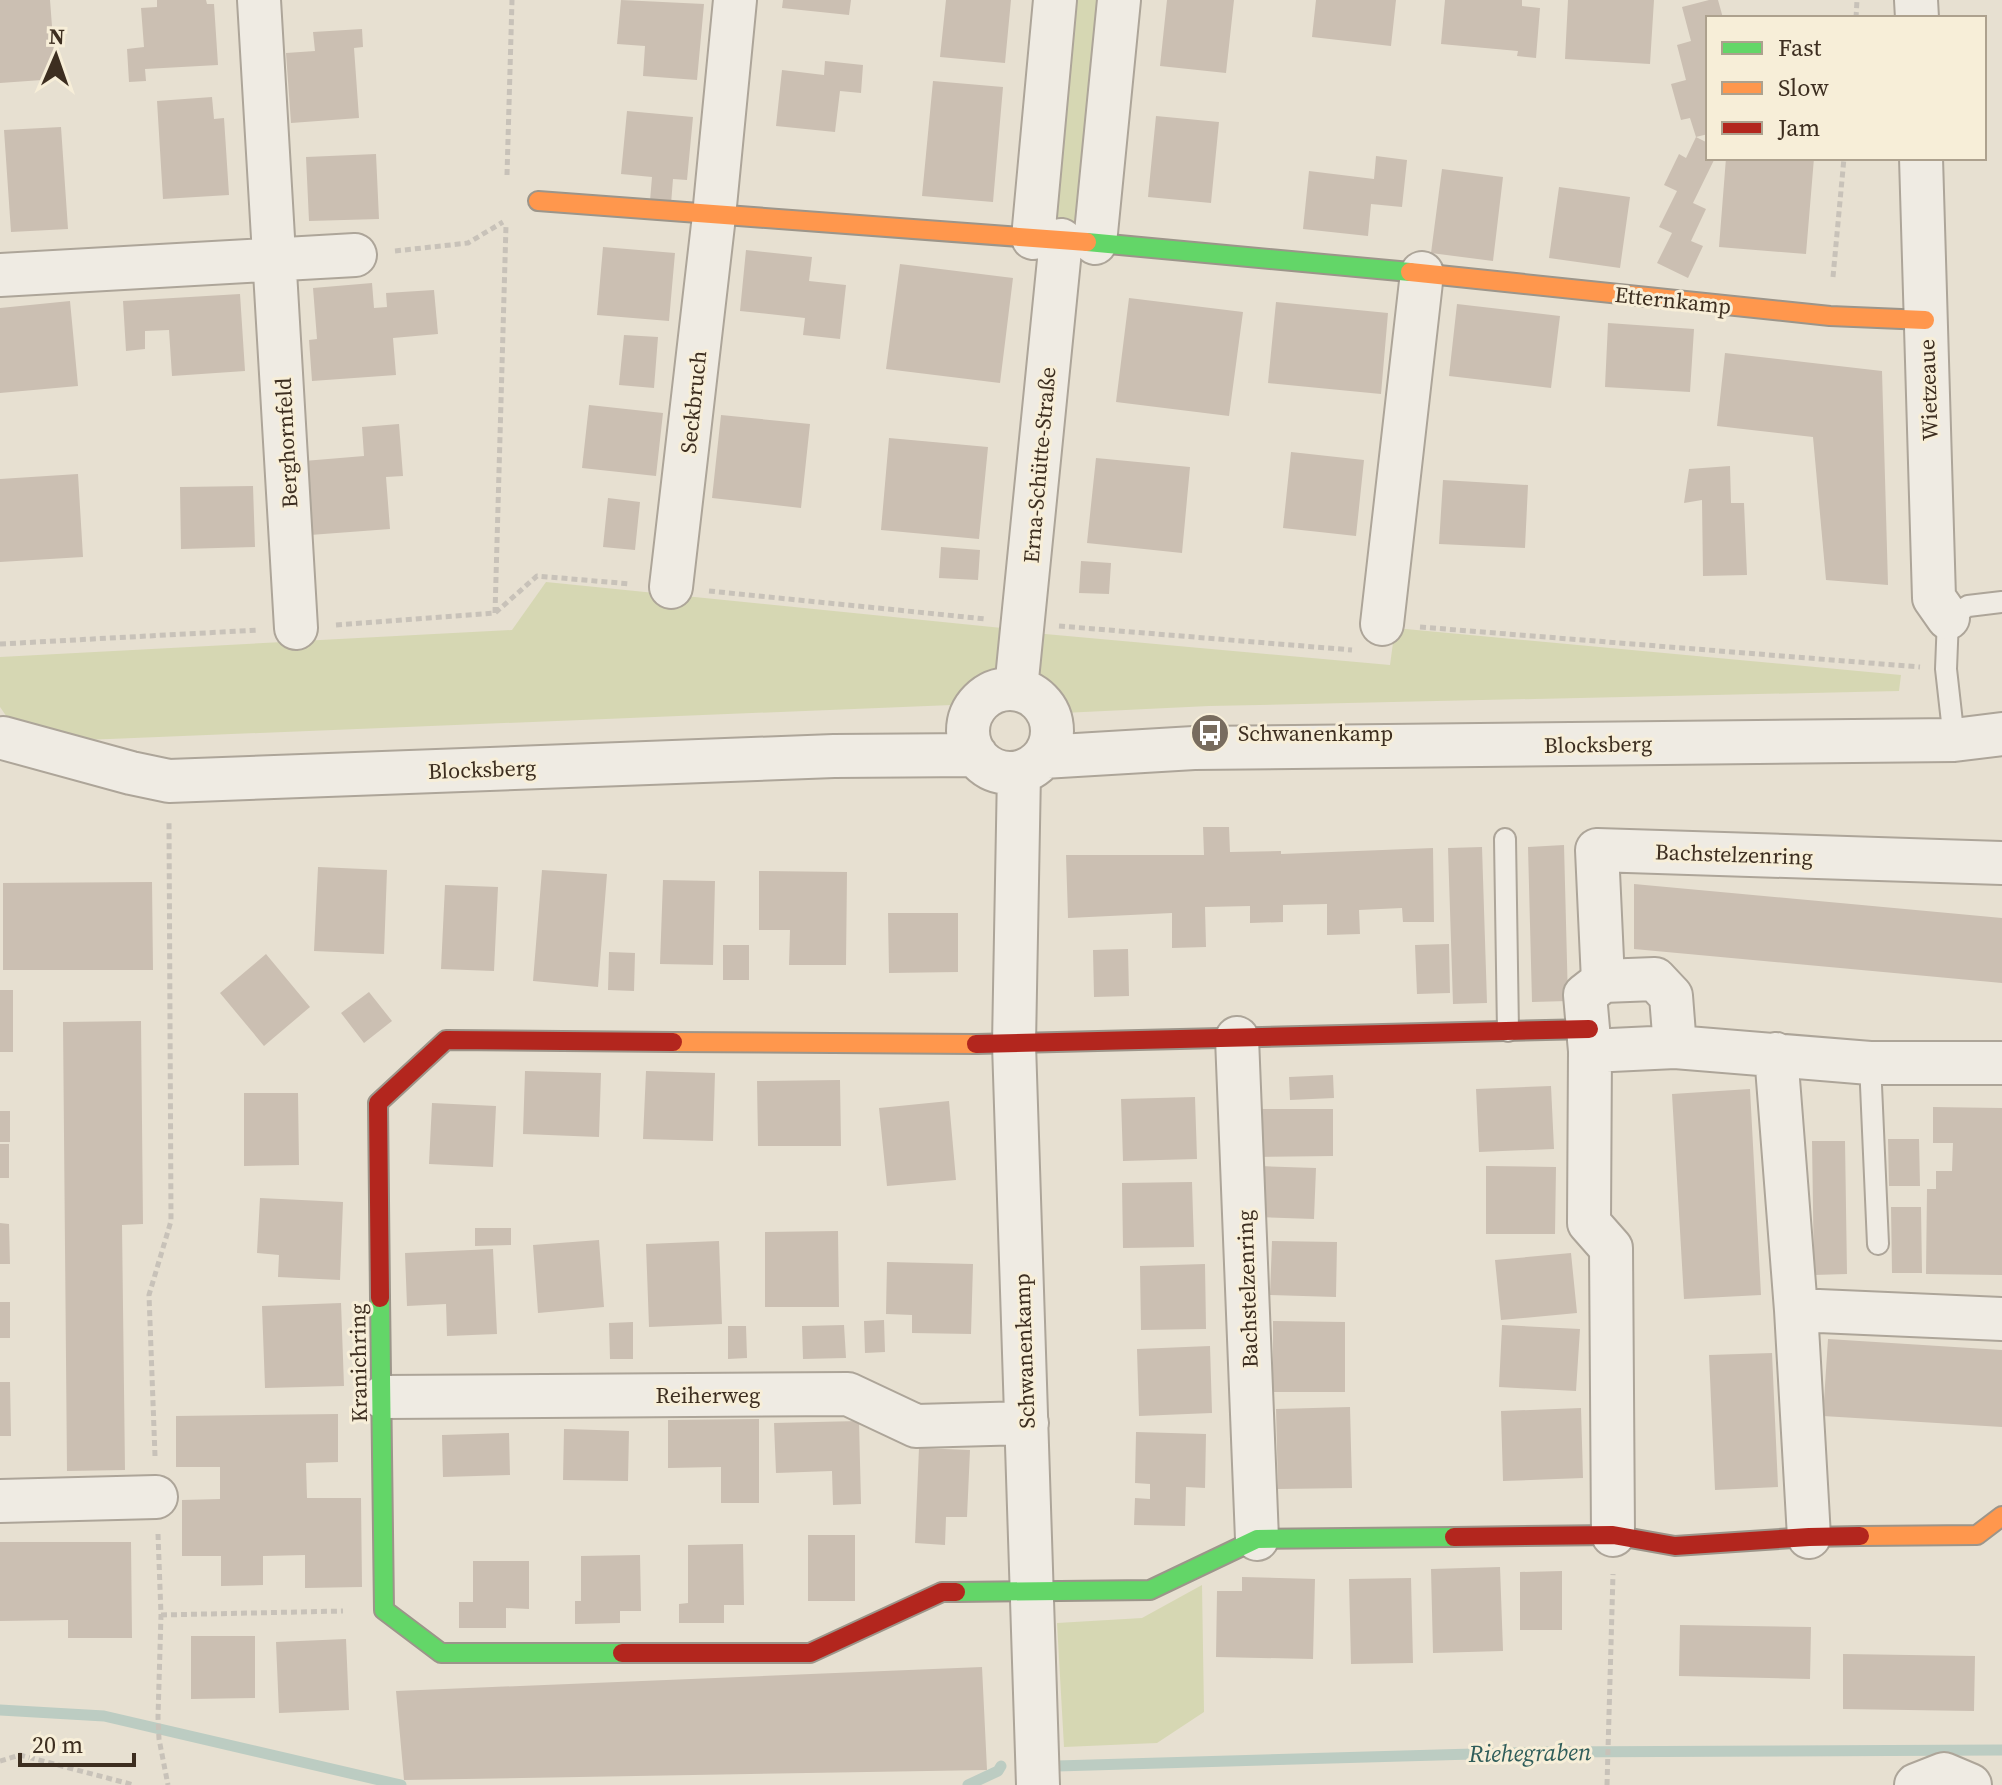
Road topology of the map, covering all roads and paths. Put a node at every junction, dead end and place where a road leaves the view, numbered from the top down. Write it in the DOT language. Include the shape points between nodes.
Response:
graph roads {
  1 [pos="259,0"];
  2 [pos="512,0"];
  3 [pos="735,0"];
  4 [pos="1055,0"];
  5 [pos="1119,0"];
  6 [pos="1844,160"];
  7 [pos="1921,160"];
  8 [pos="507,188"];
  9 [pos="538,201"];
  10 [pos="714,216"];
  11 [pos="1063,240"];
  12 [pos="355,255"];
  13 [pos="275,259"];
  14 [pos="1422,273"];
  15 [pos="0,275"];
  16 [pos="1830,316"];
  17 [pos="1925,320"];
  18 [pos="671,587"];
  19 [pos="2002,602"];
  20 [pos="495,613"];
  21 [pos="1948,618"];
  22 [pos="1024,623"];
  23 [pos="1382,624"];
  24 [pos="296,628"];
  25 [pos="0,644"];
  26 [pos="1946,669"];
  27 [pos="1016,689"];
  28 [pos="972,713"];
  29 [pos="2002,734"];
  30 [pos="1954,740"];
  31 [pos="1037,749"];
  32 [pos="1,750"];
  33 [pos="976,755"];
  34 [pos="834,756"];
  35 [pos="150,777"];
  36 [pos="1505,839"];
  37 [pos="2002,863"];
  38 [pos="1603,981"];
  39 [pos="1508,1031"];
  40 [pos="1237,1038"];
  41 [pos="1590,1040"];
  42 [pos="1014,1044"];
  43 [pos="1675,1047"];
  44 [pos="1776,1054"];
  45 [pos="1870,1063"];
  46 [pos="2002,1063"];
  47 [pos="1878,1244"];
  48 [pos="1796,1310"];
  49 [pos="2002,1319"];
  50 [pos="383,1397"];
  51 [pos="1027,1423"];
  52 [pos="156,1497"];
  53 [pos="0,1501"];
  54 [pos="2002,1516"];
  55 [pos="1613,1535"];
  56 [pos="1809,1537"];
  57 [pos="1257,1539"];
  58 [pos="1030,1593"];
  59 [pos="384,1610"];
  60 [pos="161,1615"];
  61 [pos="0,1761"];
  62 [pos="134,1785"];
  63 [pos="168,1785"];
  64 [pos="1038,1785"];
  65 [pos="1607,1785"];
  66 [pos="1916,1785"];
  67 [pos="1970,1785"];
  1 -- 13 [label="street, Berghornfeld"];
  2 -- 8 [label="path"];
  3 -- 10 [label="street, Seckbruch"];
  4 -- 11 [label="street, Erna-Schütte-Straße"];
  5 -- 11 [label="street, Erna-Schütte-Straße"];
  6 -- 16 [label="path"];
  7 -- 17 [label="street, Wietzeaue"];
  9 -- 10 [label="street"];
  10 -- 11 [label="street"];
  10 -- 18 [label="street, Seckbruch"];
  11 -- 14 [label="street, Etternkamp"];
  11 -- 22 [label="street, Erna-Schütte-Straße"];
  12 -- 13 [label="street"];
  12 -- 20 [label="path" via="468,243 506,220"];
  13 -- 15 [label="street"];
  13 -- 24 [label="street, Berghornfeld"];
  14 -- 16 [label="street, Etternkamp"];
  14 -- 23 [label="street"];
  16 -- 17 [label="street, Etternkamp"];
  17 -- 21 [label="street, Wietzeaue" via="1934,598"];
  18 -- 20 [label="path" via="537,576"];
  18 -- 22 [label="path"];
  19 -- 21 [label="lane" via="1968,606"];
  20 -- 24 [label="path"];
  21 -- 26 [label="lane"];
  22 -- 23 [label="path" via="1379,652"];
  22 -- 27 [label="street, Erna-Schütte-Straße"];
  23 -- 26 [label="path"];
  24 -- 25 [label="path"];
  26 -- 30 [label="lane"];
  27 -- 28 [label="street, Blocksberg" via="988,695"];
  27 -- 31 [label="street" via="1043,705"];
  28 -- 33 [label="street" via="969,742"];
  28 -- 34 [label="street, Blocksberg"];
  29 -- 30 [label="street, Blocksberg"];
  30 -- 31 [label="street, Blocksberg"];
  31 -- 33 [label="street, Blocksberg" via="1004,772"];
  31 -- 42 [label="street, Schwanenkamp"];
  32 -- 35 [label="street, Blocksberg"];
  33 -- 34 [label="street, Blocksberg"];
  34 -- 35 [label="street, Blocksberg"];
  35 -- 52 [label="path" via="171,1221 149,1295"];
  36 -- 39 [label="lane"];
  37 -- 38 [label="street, Bachstelzenring" via="1597,850"];
  38 -- 41 [label="street, Bachstelzenring" via="1585,995"];
  38 -- 43 [label="street" via="1655,979 1671,996"];
  39 -- 40 [label="street"];
  39 -- 41 [label="street"];
  40 -- 42 [label="street"];
  40 -- 57 [label="street, Bachstelzenring"];
  41 -- 43 [label="street"];
  41 -- 55 [label="street, Bachstelzenring" via="1589,1223 1611,1248"];
  42 -- 50 [label="street, Kranichring" via="446,1040 378,1103"];
  42 -- 51 [label="street, Schwanenkamp"];
  43 -- 44 [label="street"];
  44 -- 45 [label="street"];
  44 -- 48 [label="street"];
  45 -- 46 [label="street"];
  45 -- 47 [label="lane"];
  48 -- 49 [label="street"];
  48 -- 56 [label="street"];
  50 -- 51 [label="street, Reiherweg" via="848,1394 916,1426"];
  50 -- 59 [label="street, Kranichring"];
  51 -- 58 [label="street, Schwanenkamp"];
  52 -- 53 [label="street"];
  52 -- 60 [label="path"];
  54 -- 56 [label="street" via="1977,1535"];
  55 -- 56 [label="street" via="1675,1546"];
  55 -- 57 [label="street"];
  55 -- 65 [label="path"];
  57 -- 58 [label="street" via="1150,1590"];
  58 -- 59 [label="street" via="942,1592 810,1653 441,1653"];
  58 -- 64 [label="street, Schwanenkamp"];
  59 -- 60 [label="path"];
  60 -- 63 [label="path" via="158,1717"];
  61 -- 62 [label="path" via="20,1755"];
  66 -- 67 [label="street" via="1944,1774"];
}
